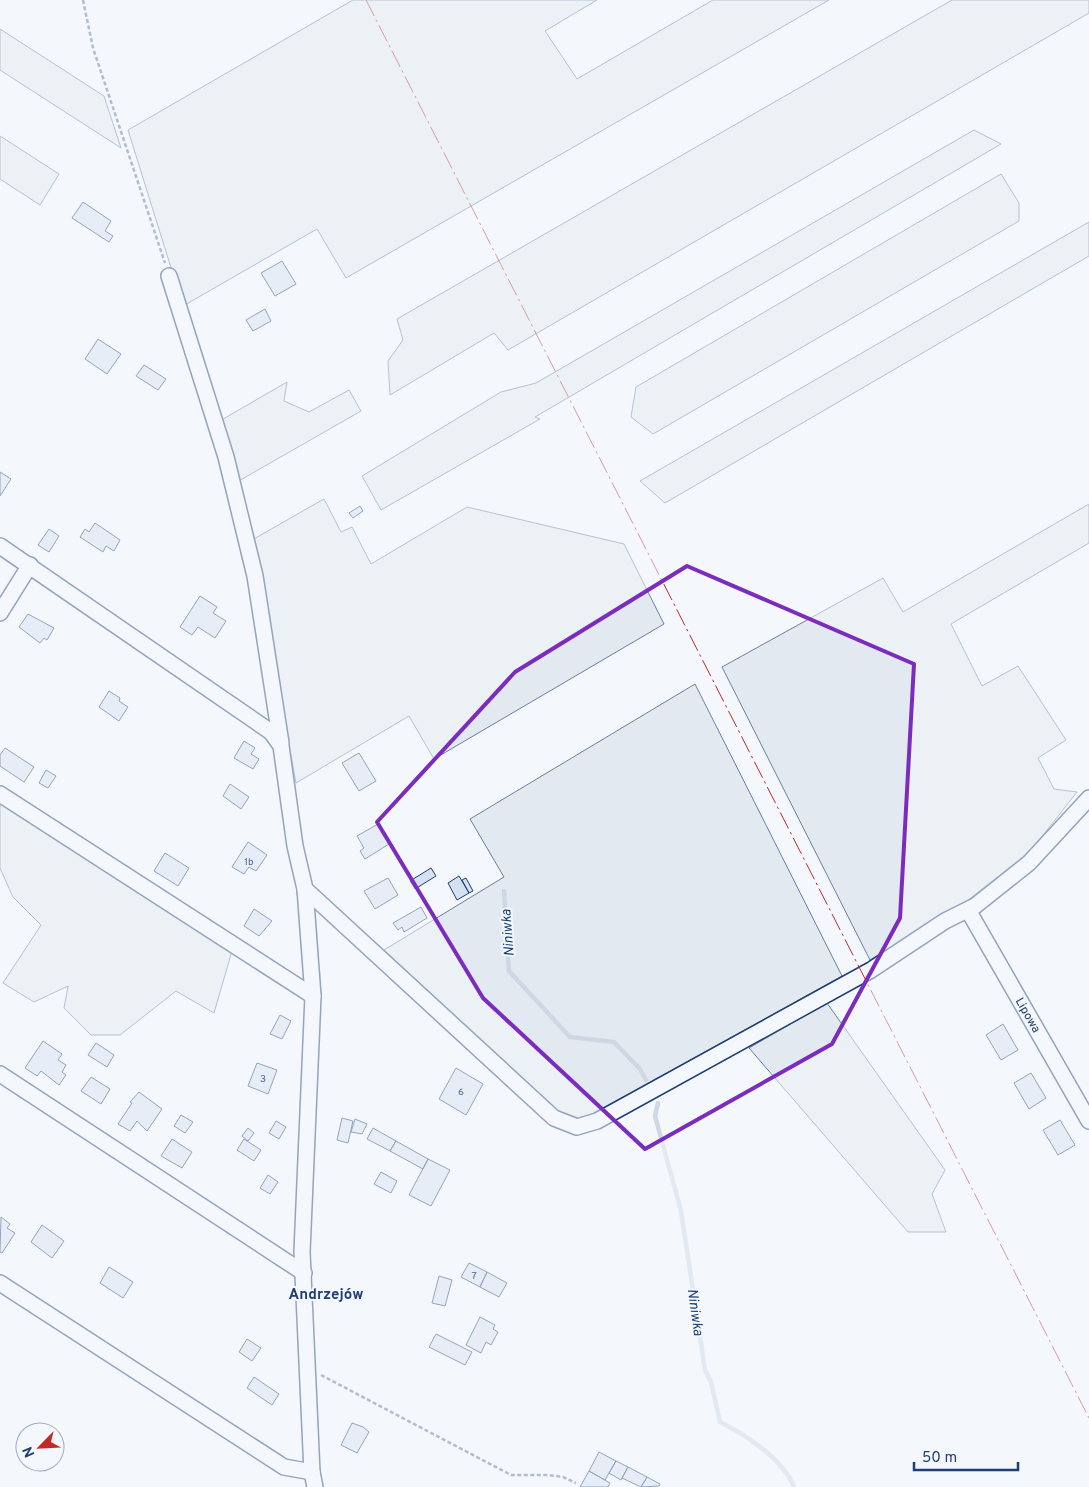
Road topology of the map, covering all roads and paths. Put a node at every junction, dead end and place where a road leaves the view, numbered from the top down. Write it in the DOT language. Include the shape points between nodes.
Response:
graph roads {
  1 [pos="83,0"];
  2 [pos="169,276"];
  3 [pos="0,546"];
  4 [pos="30,566"];
  5 [pos="0,613"];
  6 [pos="281,746"];
  7 [pos="0,794"];
  8 [pos="1089,798"];
  9 [pos="305,889"];
  10 [pos="968,910"];
  11 [pos="313,996"];
  12 [pos="0,1074"];
  13 [pos="1089,1121"];
  14 [pos="304,1274"];
  15 [pos="0,1283"];
  16 [pos="309,1368"];
  17 [pos="314,1480"];
  18 [pos="576,1483"];
  1 -- 2 [label="path" via="93,48"];
  2 -- 6 [label="street" via="226,457 255,576"];
  3 -- 4 [label="street"];
  4 -- 5 [label="street"];
  4 -- 6 [label="street" via="271,732"];
  6 -- 9 [label="street" via="295,846"];
  7 -- 11 [label="street"];
  8 -- 10 [label="street" via="1030,863"];
  9 -- 10 [label="street" via="554,1118 577,1127 597,1122 863,974 945,921"];
  9 -- 11 [label="street"];
  10 -- 13 [label="street, Lipowa"];
  11 -- 14 [label="street" via="302,1252"];
  12 -- 14 [label="street"];
  14 -- 16 [label="street"];
  15 -- 17 [label="street" via="284,1468"];
  16 -- 17 [label="street"];
  16 -- 18 [label="path" via="511,1475 548,1475"];
}
